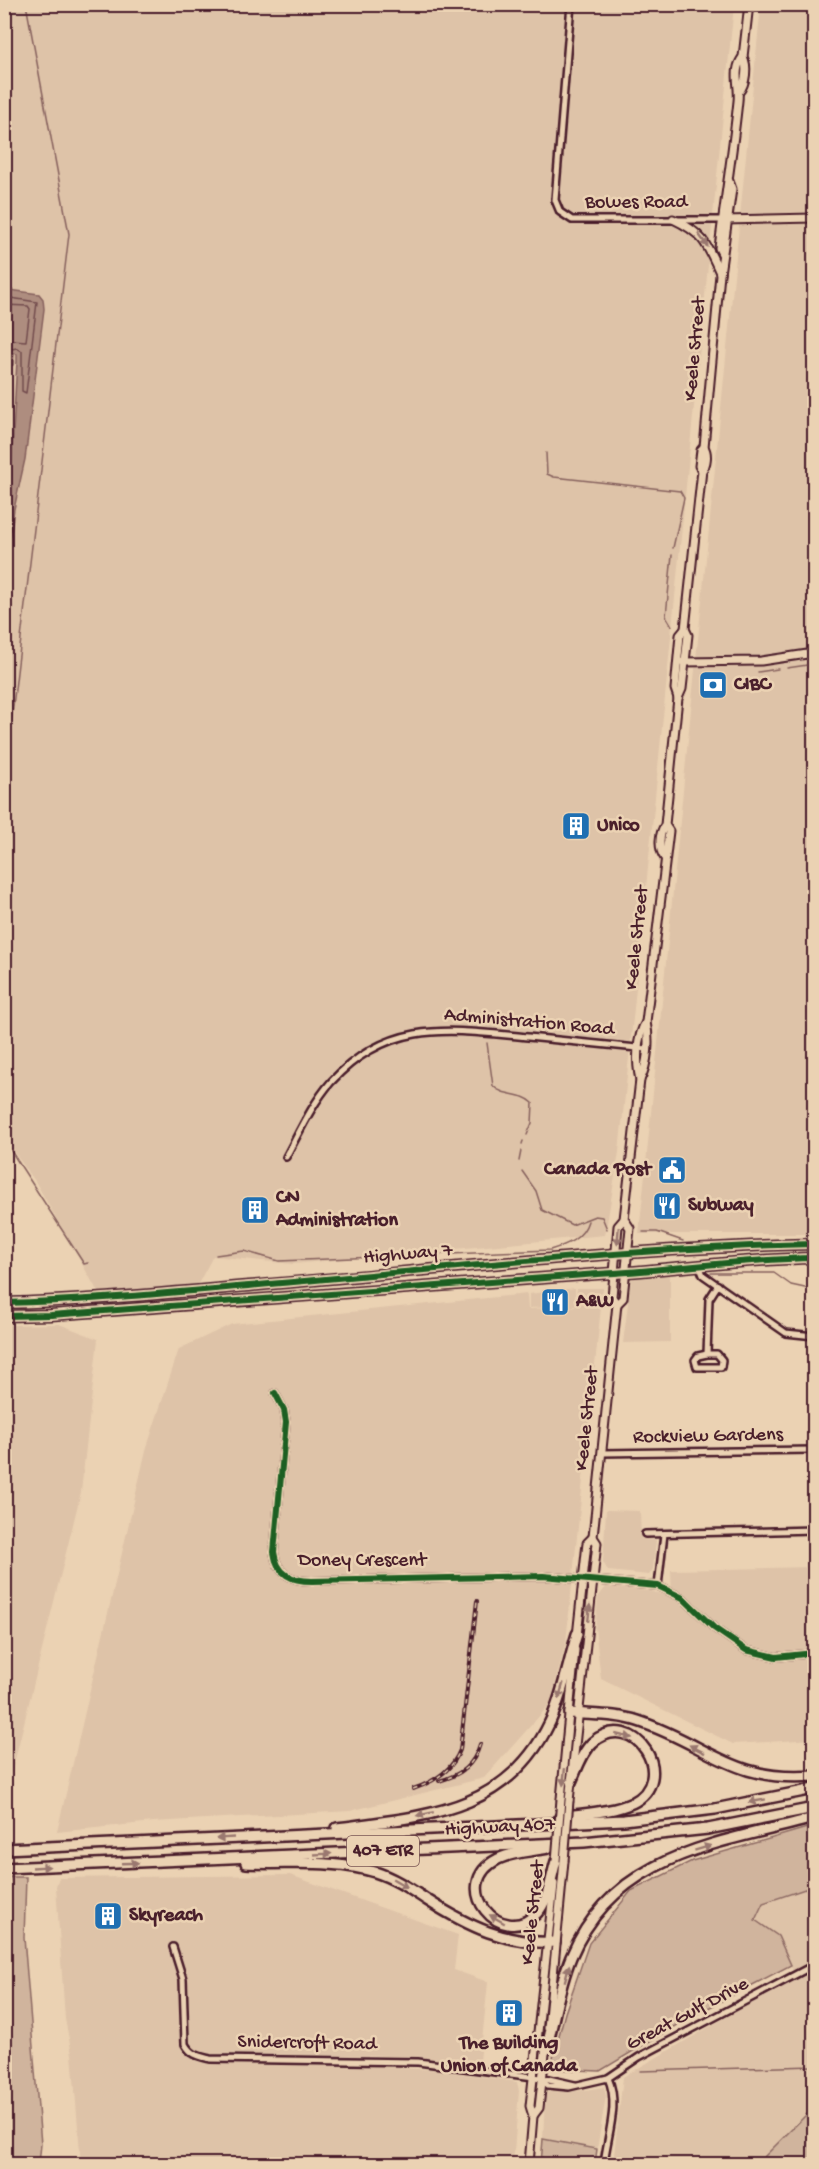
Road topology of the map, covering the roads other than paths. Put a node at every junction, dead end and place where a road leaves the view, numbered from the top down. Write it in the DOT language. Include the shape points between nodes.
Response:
graph roads {
  1 [pos="571,4"];
  2 [pos="749,4"];
  3 [pos="814,218"];
  4 [pos="673,219"];
  5 [pos="725,221"];
  6 [pos="720,274"];
  7 [pos="814,653"];
  8 [pos="681,662"];
  9 [pos="643,1049"];
  10 [pos="286,1157"];
  11 [pos="624,1219"];
  12 [pos="814,1244"];
  13 [pos="628,1254"];
  14 [pos="616,1255"];
  15 [pos="814,1258"];
  16 [pos="699,1265"];
  17 [pos="615,1272"];
  18 [pos="626,1272"];
  19 [pos="718,1285"];
  20 [pos="4,1303"];
  21 [pos="616,1304"];
  22 [pos="4,1316"];
  23 [pos="814,1335"];
  24 [pos="707,1354"];
  25 [pos="275,1393"];
  26 [pos="814,1450"];
  27 [pos="602,1453"];
  28 [pos="814,1530"];
  29 [pos="645,1534"];
  30 [pos="664,1534"];
  31 [pos="593,1537"];
  32 [pos="583,1577"];
  33 [pos="593,1579"];
  34 [pos="658,1586"];
  35 [pos="577,1634"];
  36 [pos="814,1653"];
  37 [pos="574,1713"];
  38 [pos="814,1776"];
  39 [pos="571,1782"];
  40 [pos="814,1789"];
  41 [pos="565,1800"];
  42 [pos="814,1808"];
  43 [pos="814,1818"];
  44 [pos="523,1825"];
  45 [pos="283,1835"];
  46 [pos="584,1842"];
  47 [pos="4,1849"];
  48 [pos="181,1860"];
  49 [pos="560,1861"];
  50 [pos="4,1868"];
  51 [pos="551,1942"];
  52 [pos="173,1947"];
  53 [pos="814,1965"];
  54 [pos="546,2050"];
  55 [pos="533,2078"];
  56 [pos="608,2078"];
  57 [pos="542,2080"];
  58 [pos="533,2116"];
  59 [pos="529,2164"];
  60 [pos="604,2164"];
  1 -- 4 [label="street, Bowes Road" via="555,200 560,212 572,220"];
  2 -- 5 [label="main road, Keele Street" via="744,87 739,92 729,181 732,189"];
  3 -- 5 [label="main road, Bowes Road"];
  4 -- 5 [label="street, Bowes Road"];
  4 -- 6 [label="main road, one-way" via="693,228 705,241"];
  5 -- 6 [label="main road, Keele Street"];
  6 -- 8 [label="main road, Keele Street" via="705,466 685,629 688,635"];
  7 -- 8 [label="main road" via="761,661"];
  8 -- 9 [label="main road, Keele Street" via="682,689 665,825 669,831 646,1022 641,1030"];
  9 -- 10 [label="street, Administration Road" via="450,1030 410,1034 372,1050 342,1072 318,1099"];
  9 -- 11 [label="main road, Keele Street" via="637,1068 640,1080"];
  11 -- 13 [label="main road, Keele Street" via="630,1228"];
  11 -- 14 [label="main road, Keele Street, one-way" via="618,1226"];
  12 -- 13 [label="main road, Highway 7"];
  13 -- 14 [label="main road, Highway 7"];
  13 -- 18 [label="main road, Keele Street"];
  14 -- 17 [label="main road, Keele Street"];
  14 -- 20 [label="main road, Highway 7" via="100,1299"];
  15 -- 16 [label="main road, Highway 7"];
  16 -- 18 [label="main road, Highway 7"];
  16 -- 19 [label="street" via="704,1275"];
  17 -- 18 [label="main road, Highway 7"];
  17 -- 21 [label="main road, Keele Street" via="612,1298"];
  17 -- 22 [label="main road, Highway 7"];
  18 -- 21 [label="main road, Keele Street" via="623,1298"];
  19 -- 23 [label="street" via="786,1333"];
  19 -- 24 [label="street" via="710,1299"];
  21 -- 27 [label="main road, Keele Street"];
  24 -- 24 [label="street" via="695,1359 698,1366 721,1367 722,1360 717,1354"];
  25 -- 32 [label="street, Doney Crescent" via="286,1422 274,1552 277,1566 286,1576 303,1581"];
  26 -- 27 [label="street, Rockview Gardens"];
  27 -- 31 [label="main road, Keele Street"];
  28 -- 30 [label="street"];
  29 -- 30 [label="street"];
  30 -- 34 [label="street"];
  31 -- 32 [label="main road, Keele Street" via="587,1543"];
  31 -- 33 [label="main road, Keele Street" via="597,1544"];
  32 -- 33 [label="street, Doney Crescent"];
  32 -- 35 [label="main road, Keele Street"];
  33 -- 34 [label="street, Doney Crescent"];
  37 -- 33 [label="main road, Keele Street, one-way"];
  34 -- 36 [label="street" via="683,1598 714,1628 746,1650 776,1657"];
  35 -- 37 [label="main road, Keele Street"];
  35 -- 45 [label="highway, one-way" via="550,1722 512,1774 489,1791 459,1807 419,1816"];
  38 -- 37 [label="highway, one-way" via="787,1778 750,1772 639,1721"];
  37 -- 39 [label="main road, Keele Street"];
  37 -- 41 [label="main road, Keele Street, one-way"];
  39 -- 41 [label="main road, Keele Street"];
  39 -- 44 [label="highway, one-way" via="585,1752 602,1736 629,1736 642,1742 649,1752 651,1780 632,1803"];
  40 -- 44 [label="highway, Highway 407 / 407 ETR, one-way" via="672,1815"];
  41 -- 49 [label="main road, Keele Street, bridge"];
  42 -- 46 [label="highway, Highway 407 / 407 ETR" via="699,1830"];
  54 -- 43 [label="highway, one-way" via="571,1958 611,1897 637,1875 666,1860"];
  44 -- 45 [label="highway, Highway 407 / 407 ETR"];
  45 -- 47 [label="highway, Highway 407 / 407 ETR, one-way"];
  48 -- 46 [label="highway, Highway 407 / 407 ETR, one-way"];
  49 -- 46 [label="highway, one-way" via="542,1907 528,1920 512,1925 499,1922 480,1902 477,1887 481,1874 499,1859"];
  50 -- 48 [label="highway, Highway 407 / 407 ETR, one-way"];
  48 -- 51 [label="highway, one-way" via="361,1868 390,1878 487,1934"];
  49 -- 51 [label="main road, Keele Street"];
  51 -- 54 [label="main road, Keele Street"];
  51 -- 55 [label="main road, Keele Street"];
  52 -- 55 [label="street, Snidercroft Road" via="183,1979 185,2044 195,2055 210,2059 418,2062"];
  53 -- 56 [label="street, Great Gulf Drive" via="639,2057"];
  54 -- 57 [label="main road, Keele Street"];
  55 -- 57 [label="street, Snidercroft Road"];
  55 -- 58 [label="main road, Keele Street"];
  56 -- 57 [label="street, Great Gulf Drive" via="575,2085"];
  56 -- 60 [label="street" via="614,2102"];
  57 -- 58 [label="main road, Keele Street" via="539,2108"];
  58 -- 59 [label="main road, Keele Street"];
}
